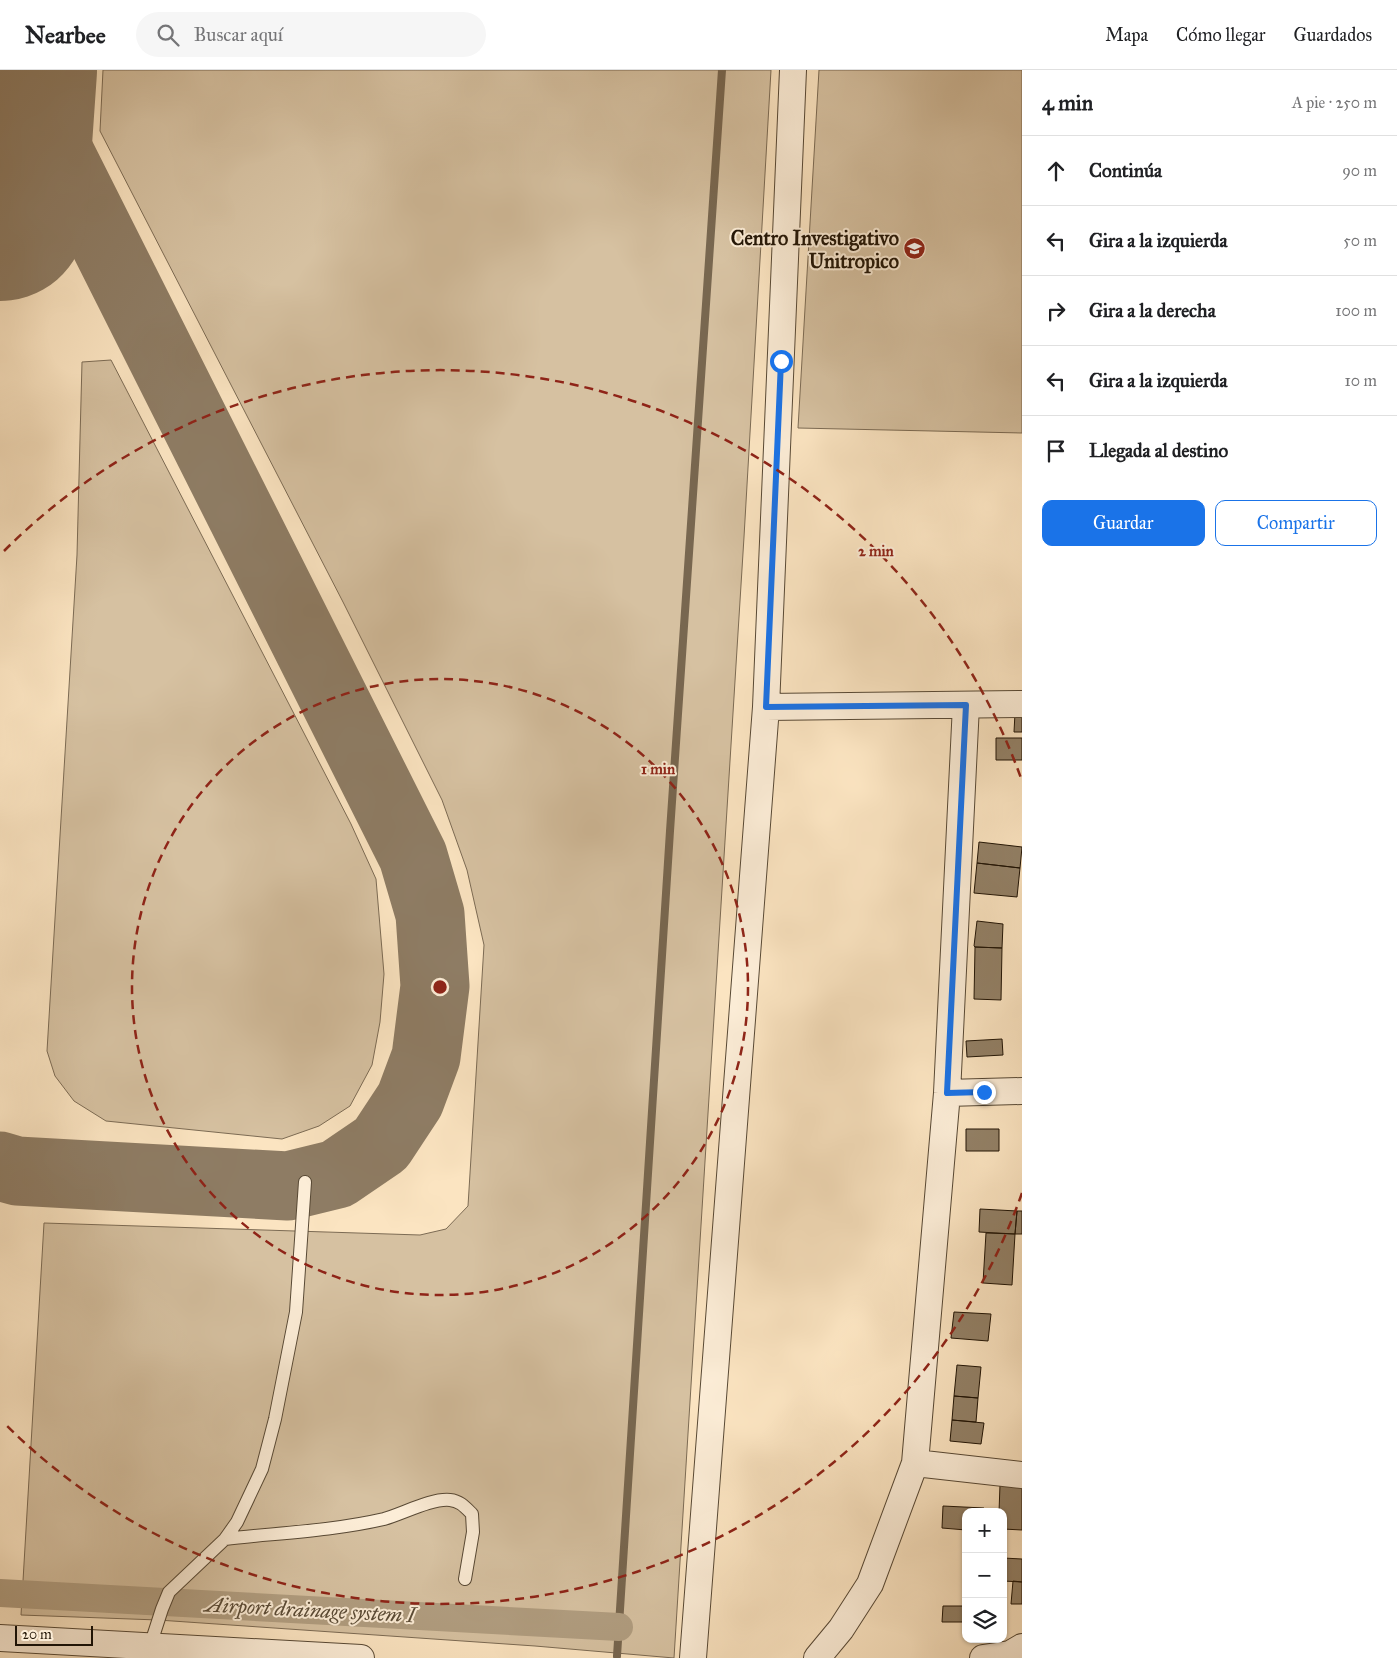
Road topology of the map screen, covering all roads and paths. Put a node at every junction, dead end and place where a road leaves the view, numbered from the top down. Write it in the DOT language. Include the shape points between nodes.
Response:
graph roads {
  1 [pos="793,70"];
  2 [pos="1022,704"];
  3 [pos="966,705"];
  4 [pos="766,707"];
  5 [pos="1022,1091"];
  6 [pos="947,1093"];
  7 [pos="305,1182"];
  8 [pos="915,1463"];
  9 [pos="1022,1475"];
  10 [pos="225,1539"];
  11 [pos="465,1579"];
  12 [pos="0,1638"];
  13 [pos="150,1646"];
  14 [pos="1022,1647"];
  15 [pos="361,1658"];
  16 [pos="693,1658"];
  17 [pos="817,1658"];
  18 [pos="983,1658"];
  1 -- 4 [label="street"];
  2 -- 3 [label="street"];
  3 -- 4 [label="street"];
  3 -- 6 [label="street"];
  4 -- 16 [label="street"];
  5 -- 6 [label="street"];
  6 -- 8 [label="street"];
  7 -- 10 [label="lane" via="296,1312 275,1419 262,1469 237,1522"];
  8 -- 9 [label="street"];
  8 -- 17 [label="street" via="870,1584"];
  10 -- 11 [label="lane" via="366,1522 448,1500 460,1503 472,1514 473,1532"];
  10 -- 13 [label="lane" via="170,1592"];
  12 -- 13 [label="street"];
  13 -- 15 [label="street"];
  14 -- 18 [label="street" via="1010,1654"];
}
